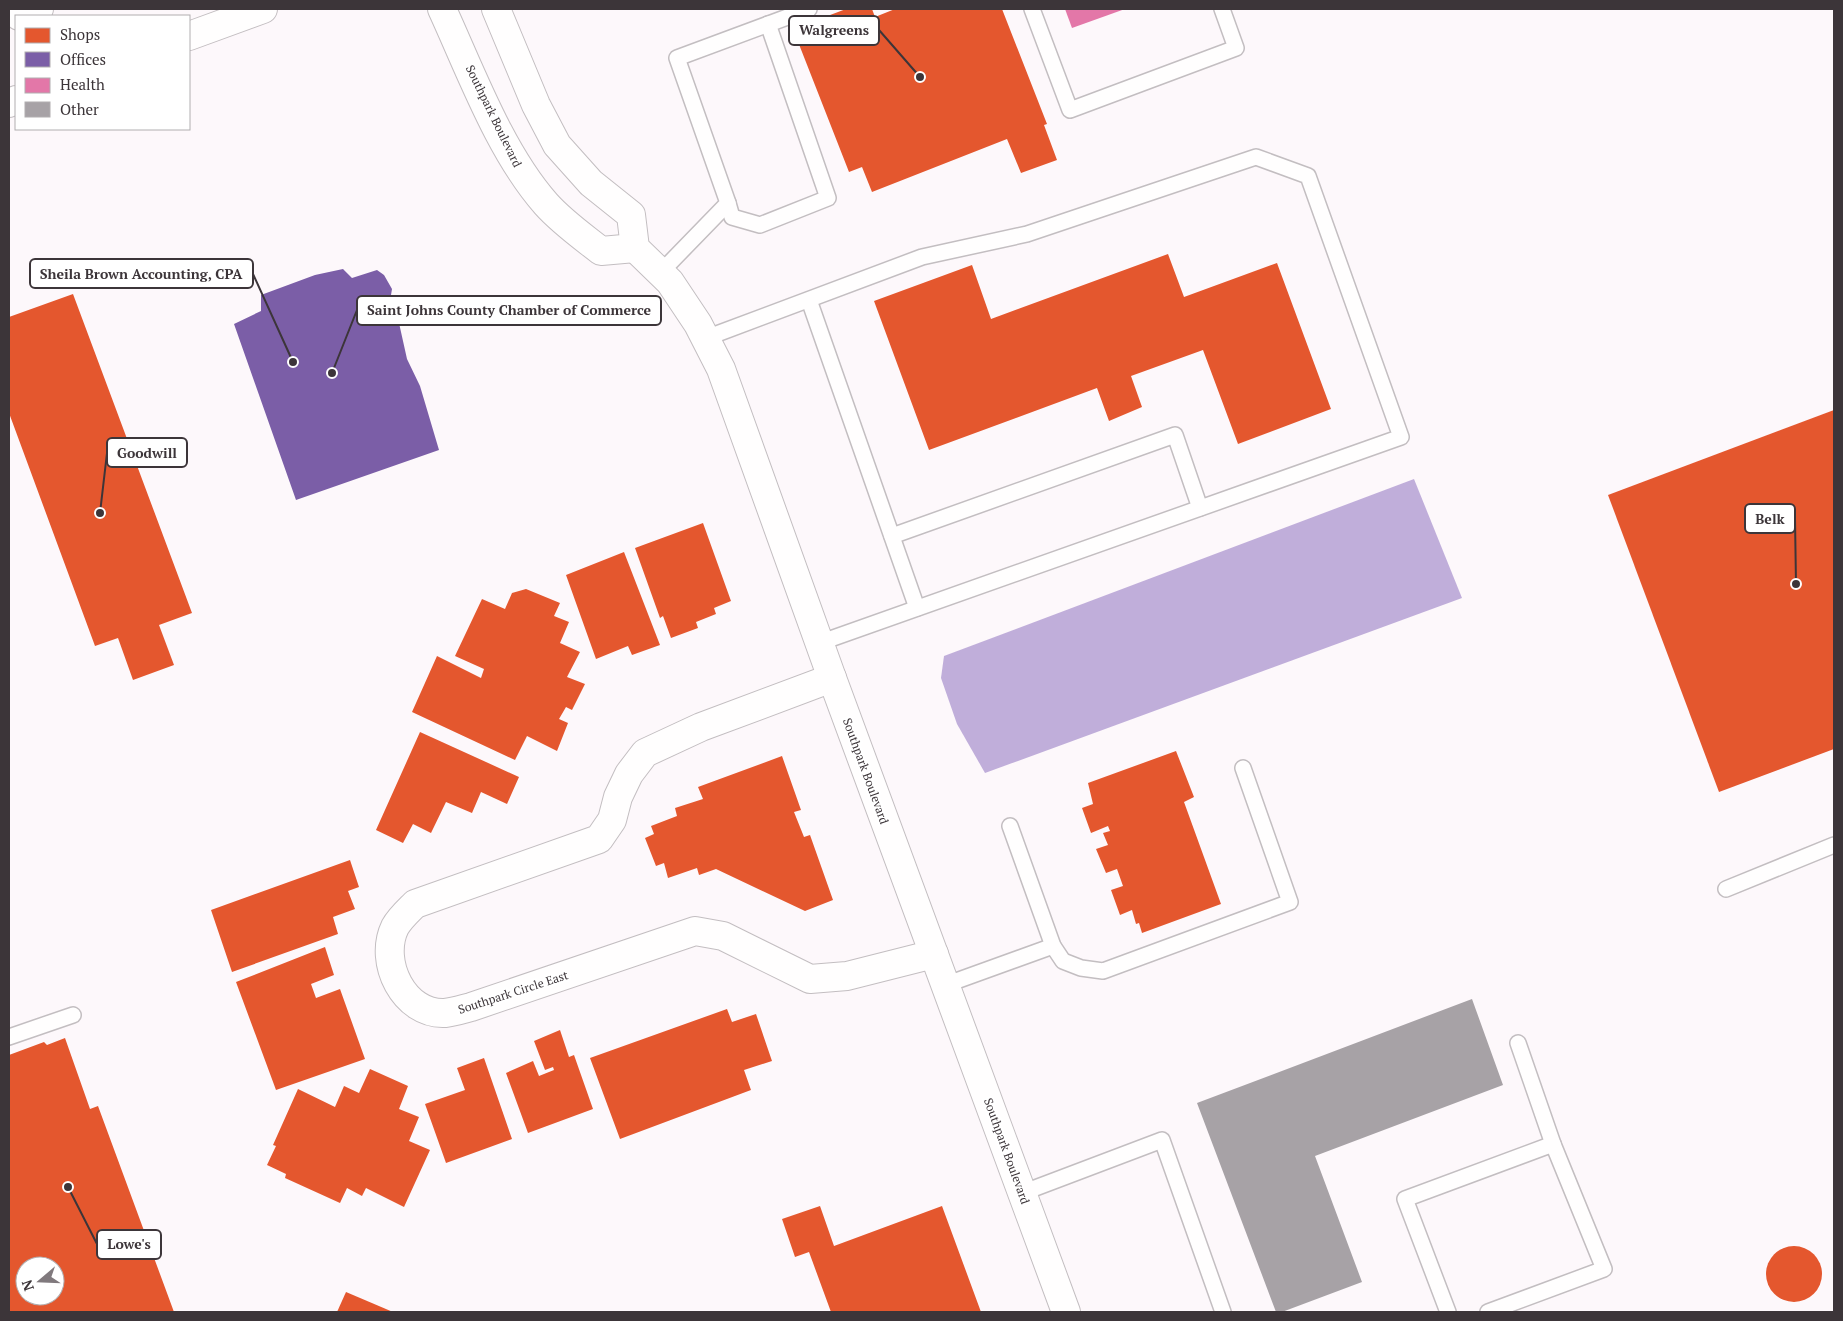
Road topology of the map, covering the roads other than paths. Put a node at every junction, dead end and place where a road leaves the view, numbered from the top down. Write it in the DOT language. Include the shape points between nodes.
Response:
graph roads {
  1 [pos="39,9"];
  2 [pos="263,9"];
  3 [pos="442,9"];
  4 [pos="496,9"];
  5 [pos="809,9"];
  6 [pos="1032,9"];
  7 [pos="1222,9"];
  8 [pos="23,15"];
  9 [pos="768,24"];
  10 [pos="190,36"];
  11 [pos="728,204"];
  12 [pos="635,248"];
  13 [pos="660,272"];
  14 [pos="809,300"];
  15 [pos="706,338"];
  16 [pos="1200,508"];
  17 [pos="892,536"];
  18 [pos="918,608"];
  19 [pos="819,643"];
  20 [pos="832,678"];
  21 [pos="1242,768"];
  22 [pos="1010,826"];
  23 [pos="1834,846"];
  24 [pos="1726,889"];
  25 [pos="1053,946"];
  26 [pos="934,954"];
  27 [pos="945,985"];
  28 [pos="72,1015"];
  29 [pos="9,1037"];
  30 [pos="1518,1043"];
  31 [pos="1553,1144"];
  32 [pos="1022,1193"];
  33 [pos="1066,1312"];
  34 [pos="1223,1312"];
  35 [pos="1448,1312"];
  36 [pos="1488,1312"];
  1 -- 8 [label="street"];
  2 -- 10 [label="street"];
  3 -- 12 [label="street, Southpark Boulevard" via="514,162 546,204 601,251"];
  4 -- 12 [label="street" via="536,105 557,145 590,183 630,215"];
  5 -- 9 [label="lane"];
  6 -- 7 [label="lane" via="1070,110 1236,48"];
  9 -- 11 [label="lane" via="676,58"];
  9 -- 11 [label="lane" via="828,198 760,225 732,217"];
  11 -- 13 [label="lane"];
  12 -- 13 [label="street, Southpark Boulevard"];
  13 -- 15 [label="street, Southpark Boulevard"];
  14 -- 15 [label="lane"];
  14 -- 16 [label="lane" via="922,257 1027,234 1256,158 1308,176 1401,437"];
  14 -- 17 [label="lane"];
  15 -- 19 [label="street, Southpark Boulevard" via="721,369"];
  16 -- 17 [label="lane" via="1175,435"];
  16 -- 18 [label="lane"];
  17 -- 18 [label="lane"];
  18 -- 19 [label="lane"];
  19 -- 20 [label="street, Southpark Boulevard"];
  20 -- 26 [label="street, Southpark Boulevard"];
  20 -- 26 [label="street, Southpark Circle East" via="701,727 645,753 628,774 612,820 599,839 415,904 395,928 390,946 391,964 399,986 410,1000 426,1009 444,1013 472,1007 695,931 723,936 810,979 848,976"];
  21 -- 25 [label="lane" via="1290,902 1103,971 1063,961"];
  22 -- 25 [label="lane"];
  23 -- 24 [label="lane"];
  25 -- 27 [label="lane"];
  26 -- 27 [label="street, Southpark Boulevard"];
  27 -- 32 [label="street, Southpark Boulevard"];
  28 -- 29 [label="lane"];
  30 -- 31 [label="lane"];
  31 -- 35 [label="lane" via="1405,1199"];
  31 -- 36 [label="lane" via="1604,1269"];
  32 -- 33 [label="street, Southpark Boulevard"];
  32 -- 34 [label="lane" via="1162,1140"];
}
